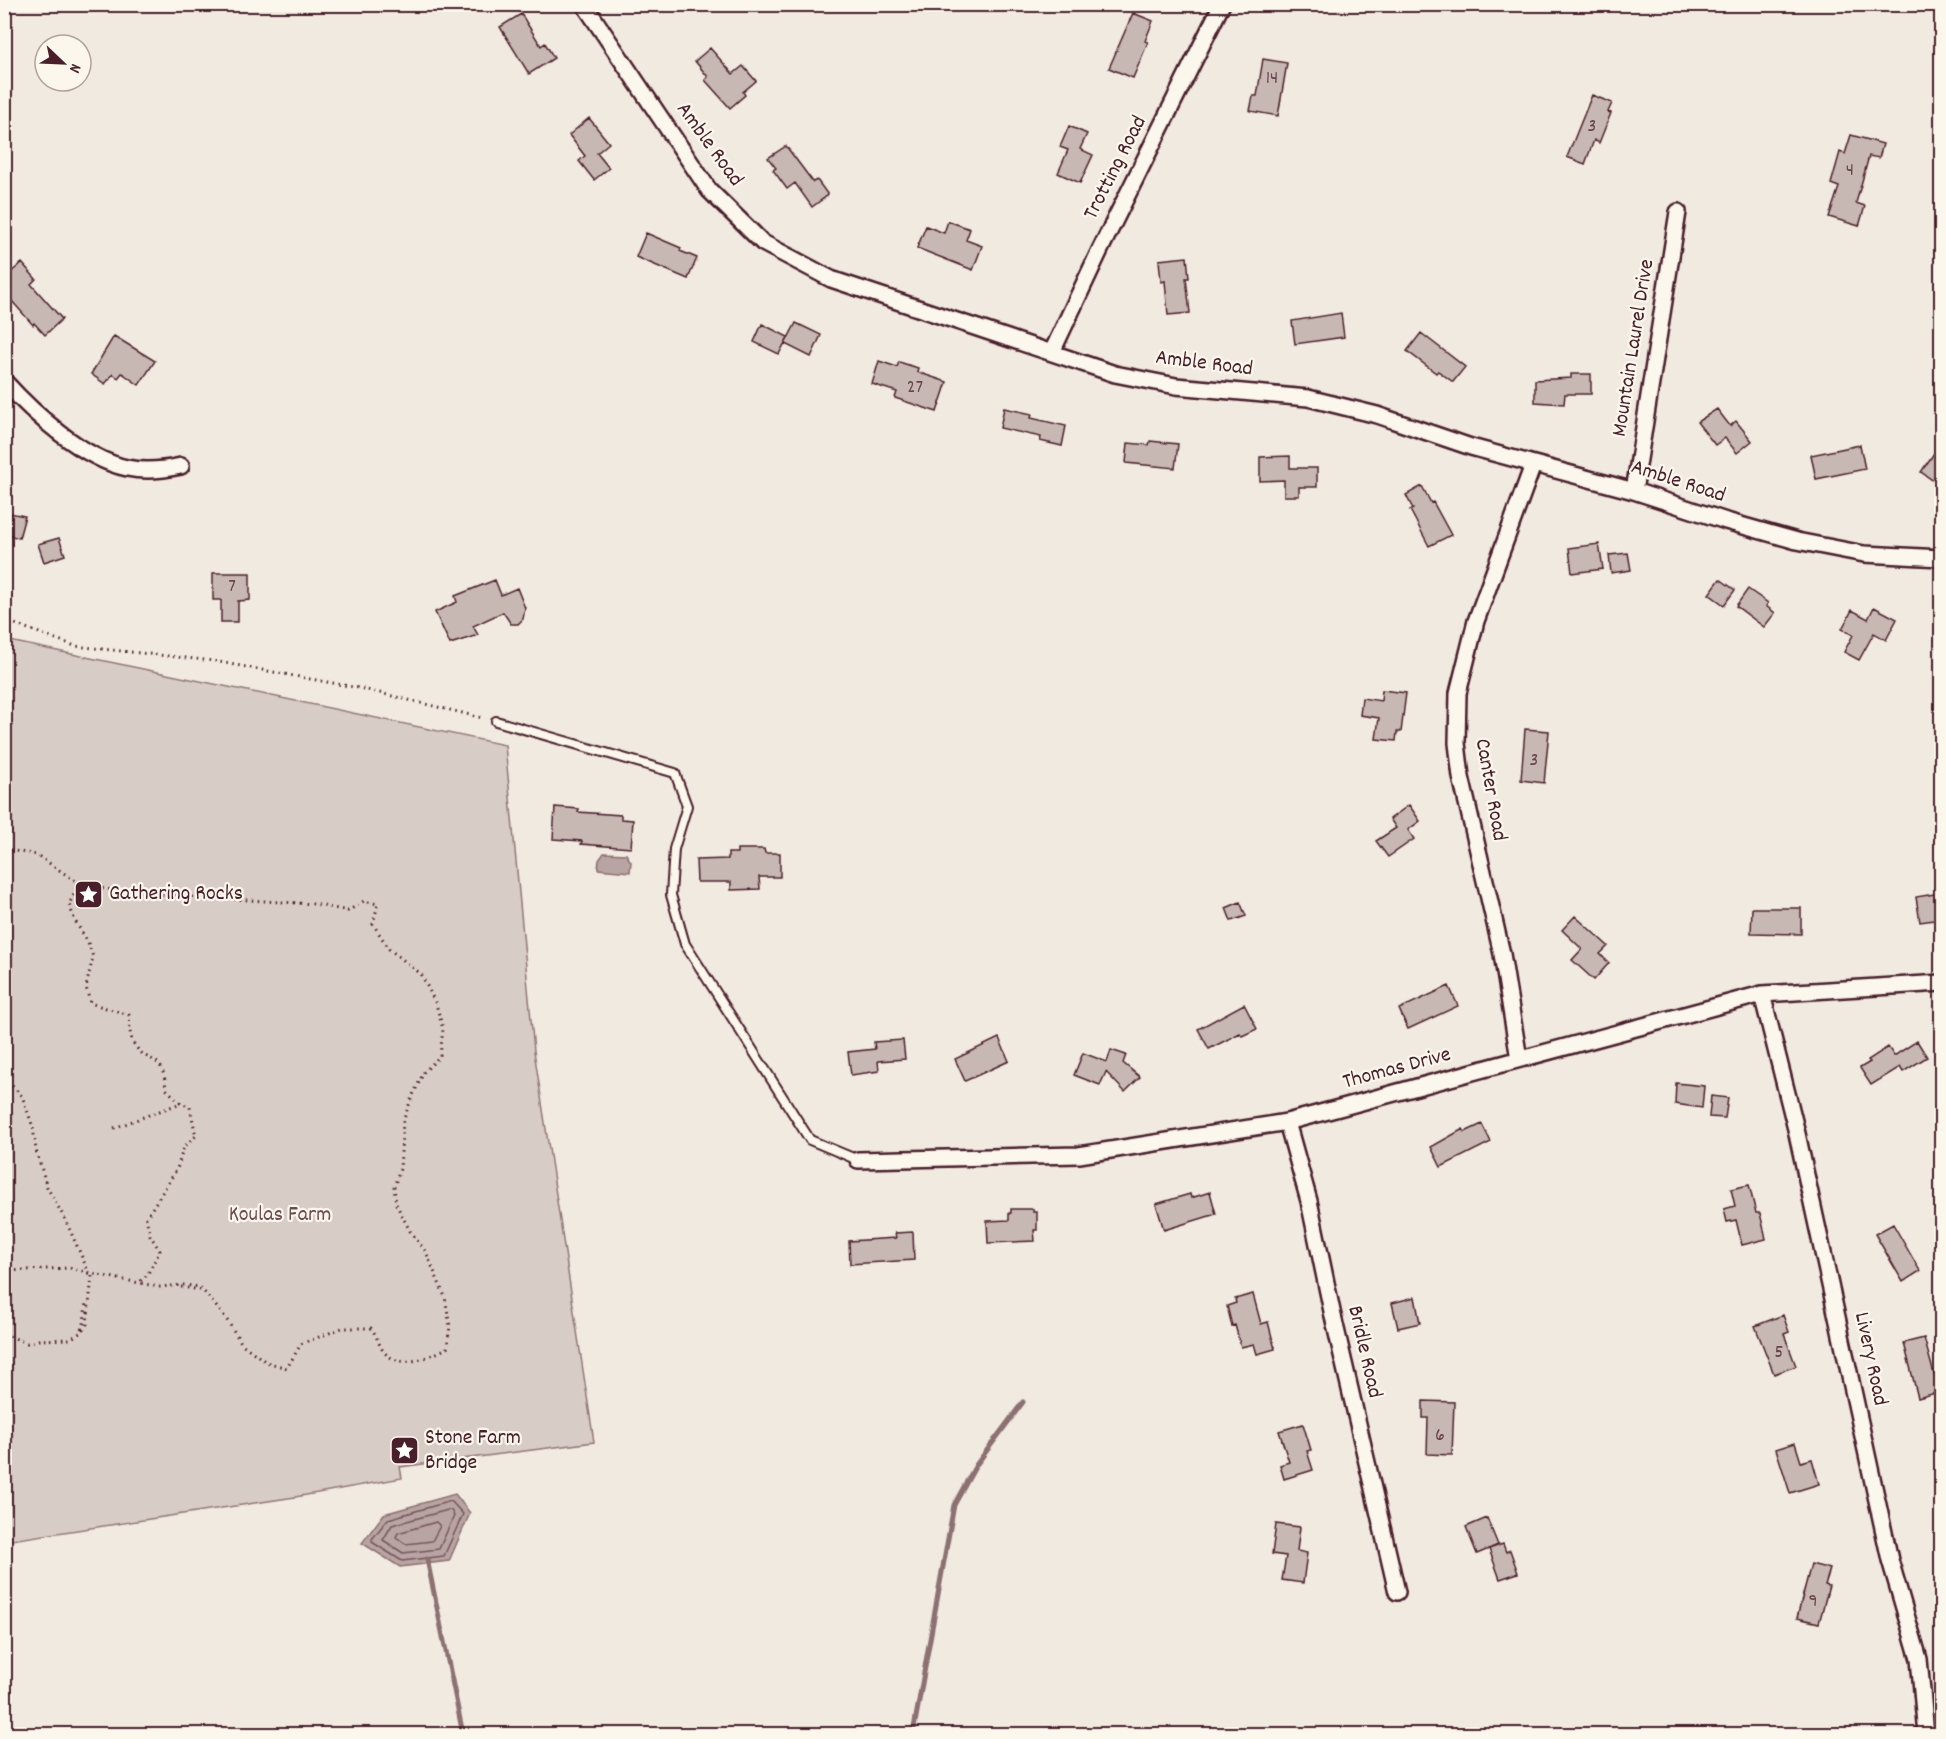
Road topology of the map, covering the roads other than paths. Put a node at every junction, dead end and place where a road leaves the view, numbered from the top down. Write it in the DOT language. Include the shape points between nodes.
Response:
graph roads {
  1 [pos="584,4"];
  2 [pos="1222,4"];
  3 [pos="1678,212"];
  4 [pos="1052,352"];
  5 [pos="4,381"];
  6 [pos="1533,465"];
  7 [pos="181,466"];
  8 [pos="1634,491"];
  9 [pos="1941,558"];
  10 [pos="496,721"];
  11 [pos="1941,983"];
  12 [pos="1762,994"];
  13 [pos="1519,1059"];
  14 [pos="1287,1122"];
  15 [pos="858,1160"];
  16 [pos="1397,1592"];
  17 [pos="1926,1734"];
  1 -- 4 [label="street, Amble Road" via="709,190 763,243 831,279"];
  2 -- 4 [label="street, Trotting Road"];
  3 -- 8 [label="street, Mountain Laurel Drive"];
  4 -- 6 [label="street, Amble Road" via="1115,374 1176,386 1308,398 1377,415"];
  5 -- 7 [label="street" via="67,439 100,458 123,468 146,471"];
  6 -- 8 [label="street, Amble Road"];
  6 -- 13 [label="street, Canter Road" via="1476,621 1458,693 1456,743 1502,954"];
  8 -- 9 [label="street, Amble Road" via="1797,541 1864,554"];
  10 -- 15 [label="lane" via="675,774 687,806 674,849 672,895 685,944 810,1140"];
  11 -- 12 [label="street, Thomas Drive"];
  12 -- 13 [label="street, Thomas Drive"];
  12 -- 17 [label="street, Livery Road" via="1796,1129 1890,1560 1919,1659"];
  13 -- 14 [label="street, Thomas Drive"];
  14 -- 15 [label="street, Thomas Drive" via="1079,1155"];
  14 -- 16 [label="street, Bridle Road" via="1309,1201"];
}
